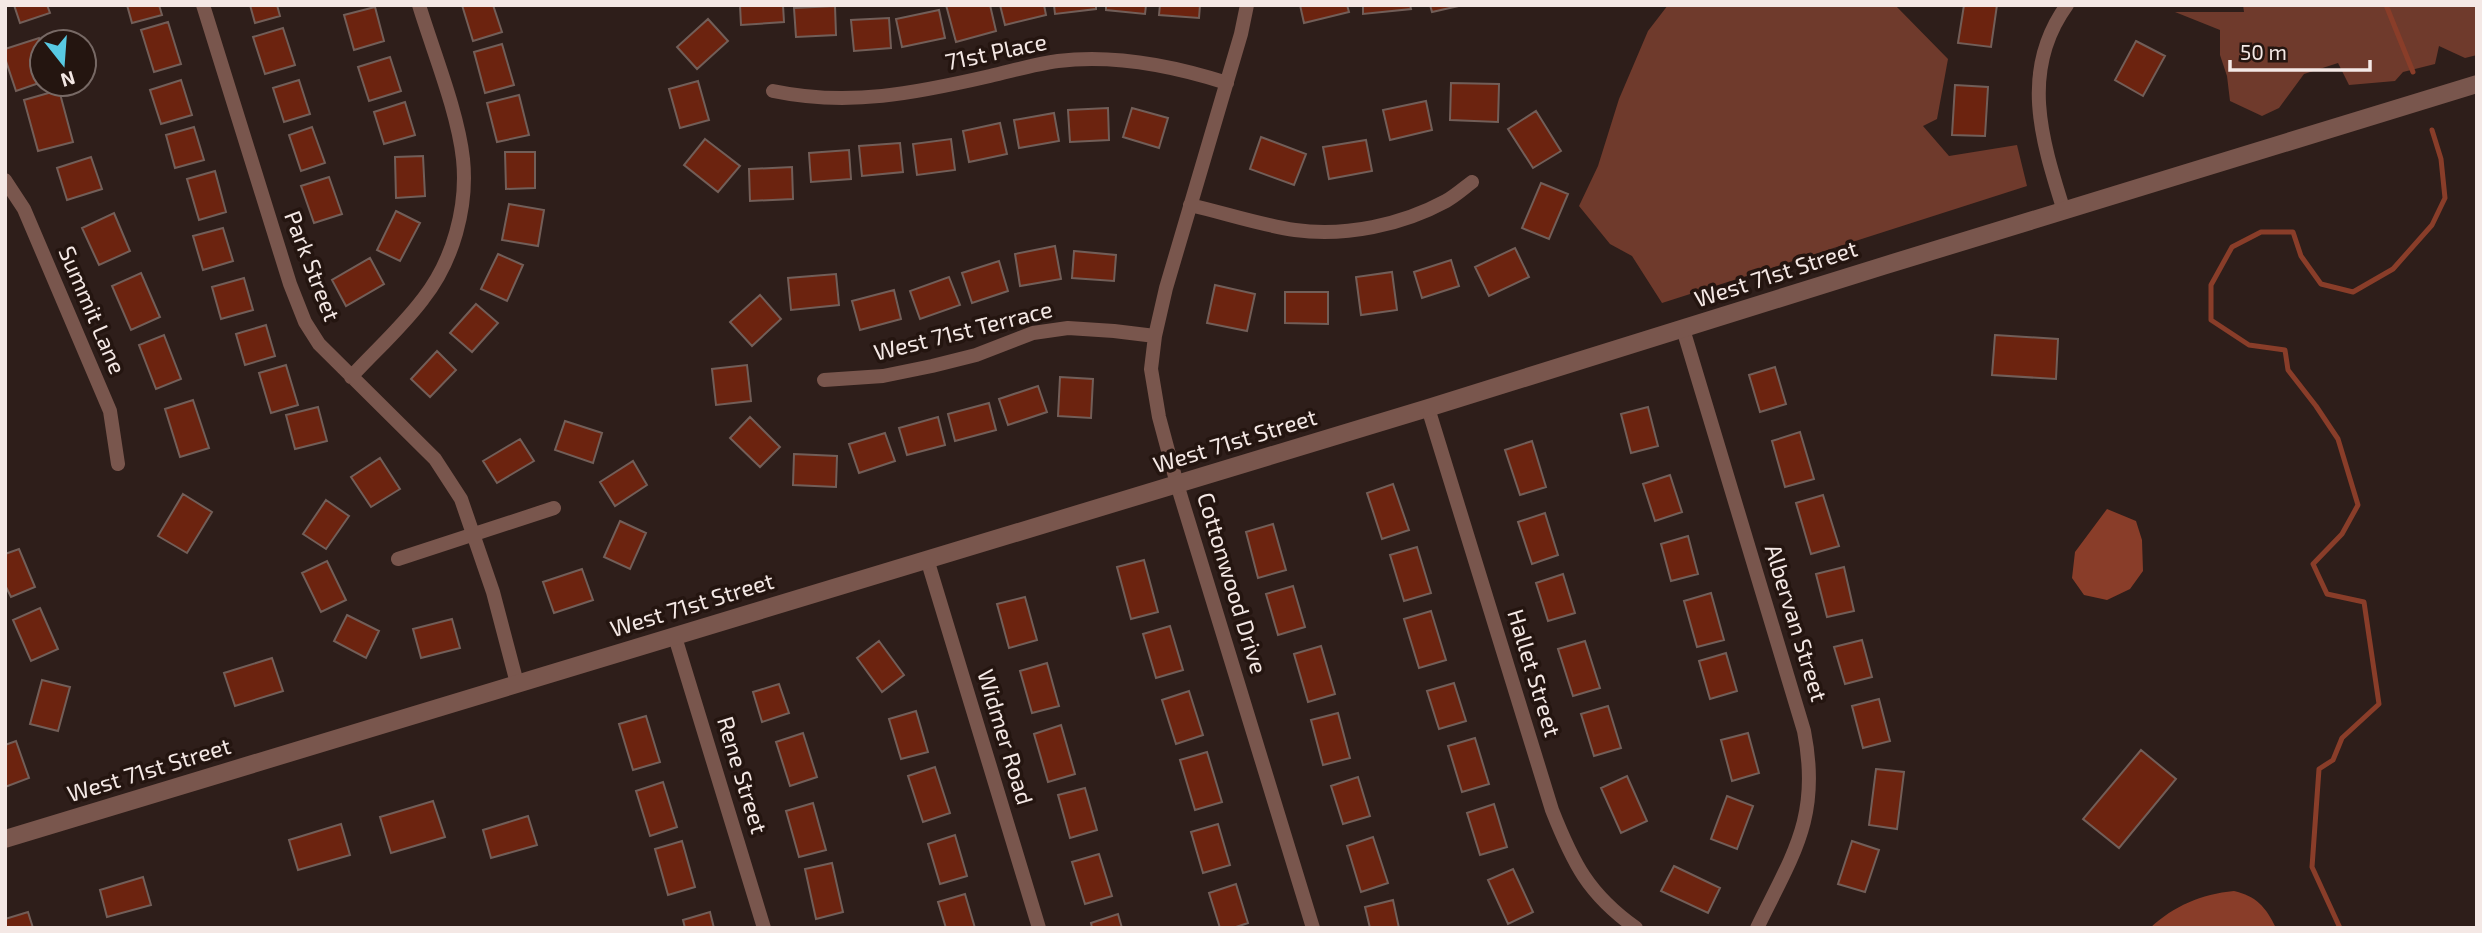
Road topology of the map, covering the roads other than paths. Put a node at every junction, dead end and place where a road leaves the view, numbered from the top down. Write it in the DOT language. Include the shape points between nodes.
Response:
graph roads {
  1 [pos="203,5"];
  2 [pos="419,5"];
  3 [pos="1247,5"];
  4 [pos="2067,5"];
  5 [pos="1227,83"];
  6 [pos="2477,84"];
  7 [pos="773,92"];
  8 [pos="5,180"];
  9 [pos="1472,182"];
  10 [pos="1190,205"];
  11 [pos="2064,211"];
  12 [pos="1683,330"];
  13 [pos="1155,337"];
  14 [pos="351,377"];
  15 [pos="824,380"];
  16 [pos="1428,408"];
  17 [pos="118,464"];
  18 [pos="1177,484"];
  19 [pos="554,508"];
  20 [pos="473,535"];
  21 [pos="398,559"];
  22 [pos="927,559"];
  23 [pos="675,637"];
  24 [pos="516,683"];
  25 [pos="5,839"];
  26 [pos="764,928"];
  27 [pos="1039,928"];
  28 [pos="1313,928"];
  29 [pos="1636,928"];
  30 [pos="1757,928"];
  1 -- 14 [label="street, Park Street" via="305,322"];
  2 -- 14 [label="street" via="457,127 463,195 459,219 449,254 424,299"];
  3 -- 5 [label="street, Cottonwood Drive"];
  4 -- 11 [label="street" via="2055,22 2043,58 2037,102"];
  5 -- 7 [label="street, 71st Place" via="1195,73 1105,59 1057,61 905,95 846,100"];
  5 -- 10 [label="street, Cottonwood Drive"];
  6 -- 11 [label="street, West 71st Street"];
  8 -- 17 [label="street, Summit Lane" via="24,209 110,411"];
  9 -- 10 [label="street" via="1447,201 1404,218 1329,232 1294,230"];
  10 -- 13 [label="street, Cottonwood Drive"];
  11 -- 12 [label="street, West 71st Street"];
  12 -- 16 [label="street, West 71st Street"];
  12 -- 30 [label="street, Albervan Street" via="1810,757 1805,823"];
  13 -- 15 [label="street, West 71st Terrace" via="1068,328 1033,333 932,366 883,376"];
  13 -- 18 [label="street, Cottonwood Drive" via="1151,369"];
  14 -- 20 [label="street, Park Street" via="435,459 461,499"];
  16 -- 18 [label="street, West 71st Street"];
  16 -- 29 [label="street, Hallet Street" via="1569,854 1604,901"];
  18 -- 22 [label="street, West 71st Street"];
  18 -- 28 [label="street, Cottonwood Drive"];
  19 -- 20 [label="street"];
  20 -- 21 [label="street"];
  20 -- 24 [label="street, Park Street"];
  22 -- 23 [label="street, West 71st Street"];
  22 -- 27 [label="street, Widmer Road"];
  23 -- 24 [label="street, West 71st Street"];
  23 -- 26 [label="street, Rene Street"];
  24 -- 25 [label="street, West 71st Street"];
}
